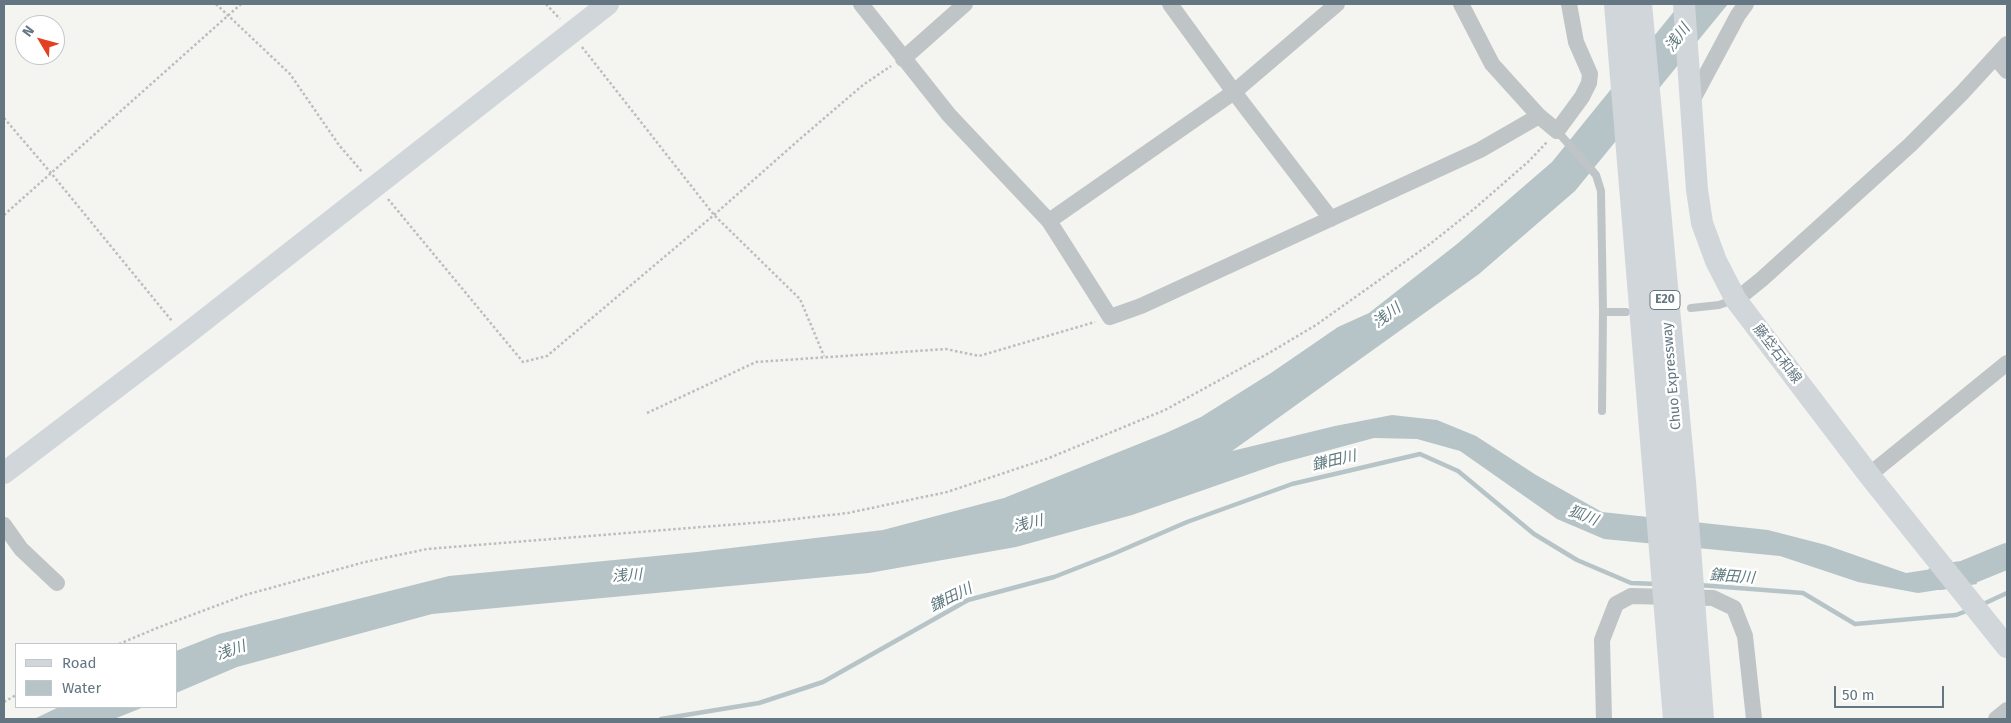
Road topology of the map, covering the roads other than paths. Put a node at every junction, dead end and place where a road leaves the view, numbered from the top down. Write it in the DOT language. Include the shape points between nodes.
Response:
graph roads {
  1 [pos="608,4"];
  2 [pos="861,4"];
  3 [pos="965,4"];
  4 [pos="1170,4"];
  5 [pos="1337,4"];
  6 [pos="1461,4"];
  7 [pos="1569,4"];
  8 [pos="1684,4"];
  9 [pos="1746,4"];
  10 [pos="1625,5"];
  11 [pos="2007,44"];
  12 [pos="1995,57"];
  13 [pos="903,58"];
  14 [pos="2007,71"];
  15 [pos="1234,92"];
  16 [pos="1692,101"];
  17 [pos="1539,116"];
  18 [pos="1560,135"];
  19 [pos="1331,219"];
  20 [pos="1048,221"];
  21 [pos="1736,300"];
  22 [pos="1691,308"];
  23 [pos="1603,312"];
  24 [pos="1626,312"];
  25 [pos="2007,363"];
  26 [pos="1602,411"];
  27 [pos="4,473"];
  28 [pos="1869,475"];
  29 [pos="1670,481"];
  30 [pos="4,524"];
  31 [pos="57,583"];
  32 [pos="1679,610"];
  33 [pos="2007,647"];
  34 [pos="2007,710"];
  35 [pos="1604,719"];
  36 [pos="1677,719"];
  37 [pos="1700,719"];
  38 [pos="1754,719"];
  39 [pos="1996,719"];
  1 -- 27 [label="street"];
  2 -- 13 [label="street"];
  3 -- 13 [label="street"];
  4 -- 15 [label="street"];
  5 -- 15 [label="street"];
  6 -- 17 [label="street" via="1492,64"];
  7 -- 18 [label="street" via="1576,42 1590,74 1589,83"];
  8 -- 16 [label="street, 藤垈石和線"];
  9 -- 16 [label="street"];
  10 -- 29 [label="highway, Chuo Expressway / E20" via="1629,142"];
  10 -- 29 [label="highway, Chuo Expressway / E20" via="1648,118"];
  11 -- 12 [label="street"];
  12 -- 14 [label="street"];
  12 -- 21 [label="street" via="1910,145"];
  13 -- 20 [label="street" via="949,115"];
  15 -- 19 [label="street"];
  15 -- 20 [label="street"];
  16 -- 21 [label="street, 藤垈石和線" via="1694,164 1702,222 1716,261"];
  17 -- 18 [label="street"];
  17 -- 19 [label="street" via="1480,150"];
  18 -- 23 [label="lane" via="1596,174 1601,191"];
  19 -- 20 [label="street" via="1141,306 1110,317"];
  21 -- 22 [label="lane"];
  21 -- 28 [label="street, 藤垈石和線"];
  23 -- 24 [label="lane"];
  23 -- 26 [label="lane"];
  25 -- 28 [label="street"];
  28 -- 33 [label="street, 藤垈石和線"];
  29 -- 32 [label="highway, Chuo Expressway / E20"];
  30 -- 31 [label="street" via="21,549"];
  32 -- 36 [label="highway, Chuo Expressway / E20"];
  32 -- 37 [label="highway, Chuo Expressway / E20"];
  34 -- 39 [label="street"];
  35 -- 38 [label="street" via="1602,640 1616,604 1631,596 1713,598 1734,608 1745,636"];
}
